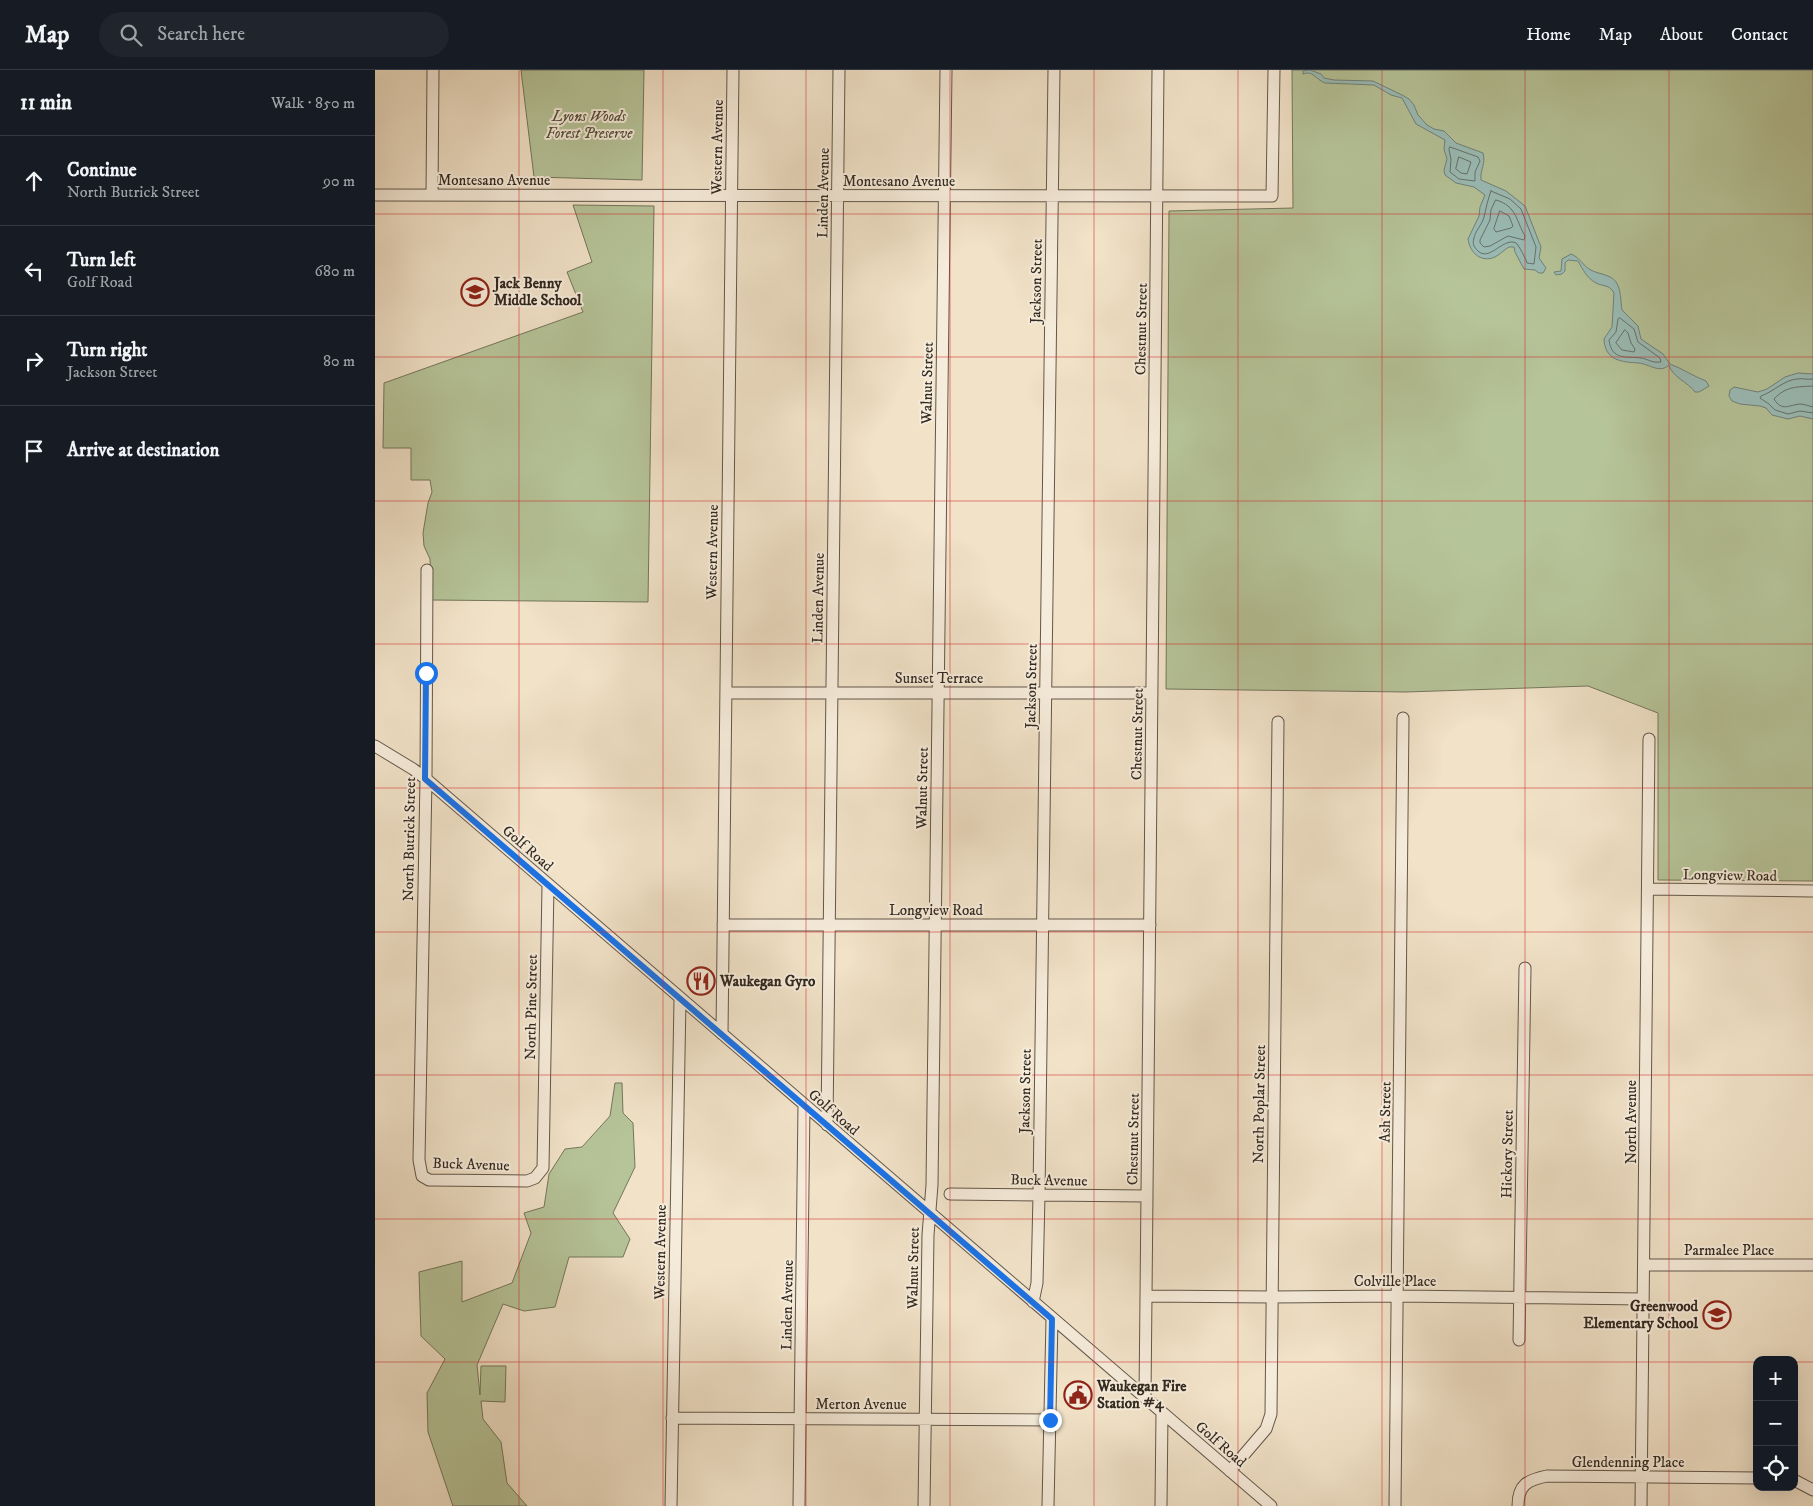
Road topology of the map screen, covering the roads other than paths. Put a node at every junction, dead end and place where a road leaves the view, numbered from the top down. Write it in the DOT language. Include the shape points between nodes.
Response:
graph roads {
  1 [pos="433,70"];
  2 [pos="733,70"];
  3 [pos="839,70"];
  4 [pos="946,70"];
  5 [pos="1054,70"];
  6 [pos="1158,70"];
  7 [pos="1273,70"];
  8 [pos="375,195"];
  9 [pos="432,195"];
  10 [pos="731,196"];
  11 [pos="838,196"];
  12 [pos="944,196"];
  13 [pos="1052,196"];
  14 [pos="1157,196"];
  15 [pos="427,570"];
  16 [pos="726,692"];
  17 [pos="832,693"];
  18 [pos="938,693"];
  19 [pos="1045,693"];
  20 [pos="1152,694"];
  21 [pos="1403,718"];
  22 [pos="1278,722"];
  23 [pos="1649,739"];
  24 [pos="375,746"];
  25 [pos="425,779"];
  26 [pos="548,885"];
  27 [pos="1648,889"];
  28 [pos="1813,891"];
  29 [pos="723,924"];
  30 [pos="830,924"];
  31 [pos="935,924"];
  32 [pos="1042,924"];
  33 [pos="1150,925"];
  34 [pos="1525,968"];
  35 [pos="680,998"];
  36 [pos="722,1034"];
  37 [pos="804,1105"];
  38 [pos="420,1109"];
  39 [pos="827,1125"];
  40 [pos="544,1130"];
  41 [pos="950,1194"];
  42 [pos="1039,1195"];
  43 [pos="1147,1196"];
  44 [pos="929,1213"];
  45 [pos="1644,1265"];
  46 [pos="1813,1265"];
  47 [pos="1146,1296"];
  48 [pos="1398,1296"];
  49 [pos="1521,1297"];
  50 [pos="1272,1298"];
  51 [pos="1643,1299"];
  52 [pos="1033,1302"];
  53 [pos="1052,1319"];
  54 [pos="1519,1340"];
  55 [pos="1145,1398"];
  56 [pos="1163,1413"];
  57 [pos="672,1418"];
  58 [pos="800,1418"];
  59 [pos="925,1419"];
  60 [pos="1050,1420"];
  61 [pos="1230,1472"];
  62 [pos="1641,1477"];
  63 [pos="1753,1478"];
  64 [pos="1798,1482"];
  65 [pos="1813,1490"];
  66 [pos="671,1506"];
  67 [pos="799,1506"];
  68 [pos="924,1506"];
  69 [pos="1048,1506"];
  70 [pos="1161,1506"];
  71 [pos="1271,1506"];
  72 [pos="1395,1506"];
  73 [pos="1518,1506"];
  74 [pos="1641,1506"];
  1 -- 9 [label="street"];
  2 -- 10 [label="street, Western Avenue"];
  3 -- 11 [label="street, Linden Avenue"];
  4 -- 12 [label="street, Walnut Street"];
  5 -- 13 [label="street, Jackson Street"];
  6 -- 14 [label="street, Chestnut Street"];
  7 -- 14 [label="street, Montesano Avenue" via="1272,196"];
  8 -- 9 [label="street, Montesano Avenue"];
  9 -- 10 [label="street, Montesano Avenue"];
  10 -- 11 [label="street, Montesano Avenue"];
  10 -- 16 [label="street, Western Avenue"];
  11 -- 12 [label="street, Montesano Avenue"];
  11 -- 17 [label="street, Linden Avenue"];
  12 -- 13 [label="street, Montesano Avenue"];
  12 -- 18 [label="street, Walnut Street"];
  13 -- 14 [label="street, Montesano Avenue"];
  13 -- 19 [label="street, Jackson Street"];
  14 -- 20 [label="street, Chestnut Street"];
  15 -- 25 [label="street, North Butrick Street"];
  16 -- 17 [label="street, Sunset Terrace"];
  16 -- 29 [label="street, Western Avenue"];
  17 -- 18 [label="street, Sunset Terrace"];
  17 -- 30 [label="street, Linden Avenue"];
  18 -- 19 [label="street, Sunset Terrace"];
  18 -- 31 [label="street, Walnut Street"];
  19 -- 20 [label="street, Sunset Terrace"];
  19 -- 32 [label="street, Jackson Street"];
  20 -- 33 [label="street, Chestnut Street"];
  21 -- 48 [label="street, Ash Street"];
  22 -- 50 [label="street, North Poplar Street"];
  23 -- 27 [label="street, North Avenue"];
  24 -- 25 [label="street, Golf Road"];
  25 -- 26 [label="street, Golf Road"];
  25 -- 38 [label="street, North Butrick Street"];
  26 -- 35 [label="street, Golf Road"];
  26 -- 40 [label="street, North Pine Street"];
  27 -- 28 [label="street, Longview Road"];
  27 -- 45 [label="street, North Avenue"];
  29 -- 30 [label="street, Longview Road"];
  29 -- 36 [label="street, Western Avenue"];
  30 -- 31 [label="street, Longview Road"];
  30 -- 39 [label="street, Linden Avenue"];
  31 -- 32 [label="street, Longview Road"];
  31 -- 44 [label="street, Walnut Street"];
  32 -- 33 [label="street, Longview Road"];
  32 -- 42 [label="street, Jackson Street"];
  33 -- 43 [label="street, Chestnut Street"];
  34 -- 49 [label="street, Hickory Street"];
  35 -- 36 [label="street, Golf Road"];
  35 -- 57 [label="street, Western Avenue"];
  36 -- 37 [label="street, Golf Road"];
  37 -- 39 [label="street, Golf Road"];
  37 -- 58 [label="street, Linden Avenue"];
  38 -- 40 [label="street, Buck Avenue" via="420,1171 429,1180 527,1181 535,1178 543,1168"];
  39 -- 44 [label="street, Golf Road"];
  41 -- 42 [label="street, Buck Avenue"];
  42 -- 43 [label="street, Buck Avenue"];
  42 -- 52 [label="street, Jackson Street" via="1037,1283"];
  43 -- 47 [label="street, Chestnut Street"];
  44 -- 52 [label="street, Golf Road"];
  44 -- 59 [label="street, Walnut Street"];
  45 -- 46 [label="street, Parmalee Place"];
  45 -- 51 [label="street, North Avenue"];
  47 -- 50 [label="street, Colville Place"];
  47 -- 55 [label="street, Chestnut Street"];
  48 -- 49 [label="street, Colville Place"];
  48 -- 50 [label="street, Colville Place"];
  48 -- 72 [label="street, Ash Street"];
  49 -- 51 [label="street, Colville Place"];
  49 -- 54 [label="street, Hickory Street"];
  50 -- 61 [label="street, North Poplar Street" via="1271,1414 1266,1428"];
  51 -- 62 [label="street, North Avenue"];
  52 -- 53 [label="street, Golf Road"];
  53 -- 55 [label="street, Golf Road"];
  53 -- 60 [label="street"];
  55 -- 56 [label="street, Golf Road"];
  56 -- 61 [label="street, Golf Road"];
  56 -- 70 [label="street"];
  57 -- 58 [label="street, Merton Avenue"];
  57 -- 66 [label="street, Western Avenue"];
  58 -- 59 [label="street, Merton Avenue"];
  58 -- 67 [label="street, Linden Avenue"];
  59 -- 60 [label="street, Merton Avenue"];
  59 -- 68 [label="street, Walnut Street"];
  60 -- 69 [label="street"];
  61 -- 71 [label="street, Golf Road"];
  62 -- 63 [label="street, Glendenning Place"];
  62 -- 73 [label="street, Glendenning Place" via="1547,1476 1532,1480 1520,1490"];
  62 -- 74 [label="street, North Avenue"];
  64 -- 65 [label="street"];
}
